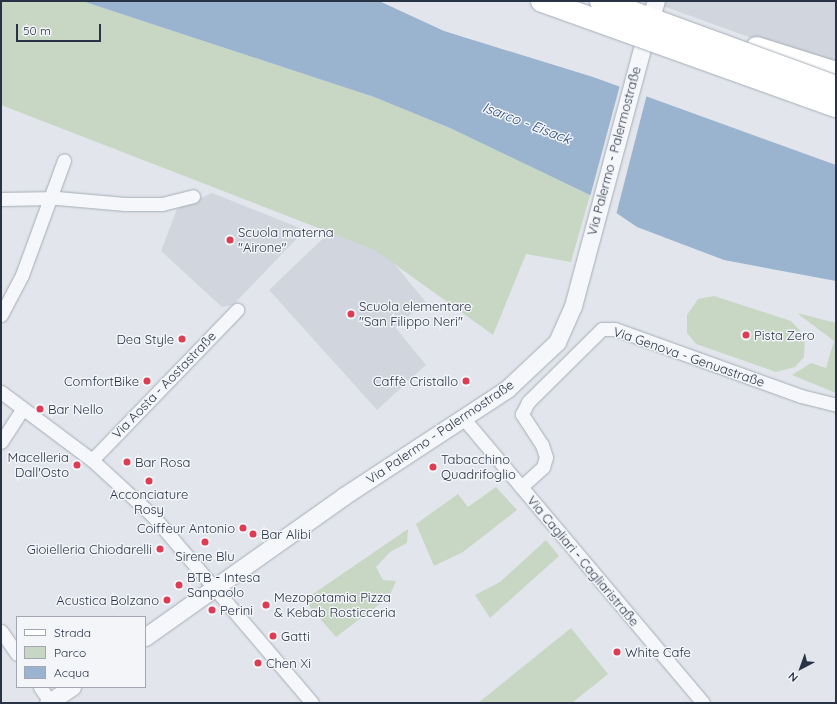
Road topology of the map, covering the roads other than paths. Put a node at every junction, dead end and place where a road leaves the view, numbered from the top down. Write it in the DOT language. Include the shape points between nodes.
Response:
graph roads {
  1 [pos="542,1"];
  2 [pos="570,1"];
  3 [pos="601,1"];
  4 [pos="628,1"];
  5 [pos="656,1"];
  6 [pos="651,31"];
  7 [pos="767,51"];
  8 [pos="836,72"];
  9 [pos="836,87"];
  10 [pos="836,106"];
  11 [pos="64,160"];
  12 [pos="193,196"];
  13 [pos="1,198"];
  14 [pos="51,198"];
  15 [pos="237,310"];
  16 [pos="1,315"];
  17 [pos="1,392"];
  18 [pos="836,405"];
  19 [pos="23,408"];
  20 [pos="464,419"];
  21 [pos="1,442"];
  22 [pos="92,460"];
  23 [pos="521,487"];
  24 [pos="217,588"];
  25 [pos="1,631"];
  26 [pos="146,636"];
  27 [pos="16,653"];
  28 [pos="41,688"];
  29 [pos="70,688"];
  30 [pos="49,702"];
  31 [pos="312,703"];
  32 [pos="702,703"];
  1 -- 10 [label="highway, bridge"];
  2 -- 6 [label="main road"];
  3 -- 9 [label="highway, bridge"];
  4 -- 7 [label="main road"];
  5 -- 6 [label="street, Via Palermo - Palermostraße, bridge"];
  6 -- 7 [label="main road" via="722,56"];
  6 -- 20 [label="street, Via Palermo - Palermostraße" via="567,325 557,342 538,364"];
  7 -- 8 [label="main road"];
  11 -- 14 [label="street"];
  12 -- 14 [label="street" via="162,204 124,204"];
  13 -- 14 [label="street"];
  14 -- 16 [label="street" via="22,275"];
  15 -- 22 [label="street, Via Aosta - Aostastraße"];
  17 -- 19 [label="street"];
  18 -- 23 [label="street, Via Genova - Genuastraße" via="801,396 615,329 602,329 528,402 522,414 542,445 546,457 543,467"];
  19 -- 21 [label="street"];
  19 -- 22 [label="street"];
  20 -- 23 [label="street, Via Cagliari - Cagliaristraße"];
  20 -- 24 [label="street, Via Palermo - Palermostraße" via="344,496"];
  22 -- 24 [label="street" via="153,516"];
  23 -- 32 [label="street, Via Cagliari - Cagliaristraße"];
  24 -- 26 [label="street, Via Palermo - Palermostraße"];
  24 -- 31 [label="street"];
  25 -- 27 [label="street"];
  28 -- 30 [label="street"];
  29 -- 30 [label="street"];
}
